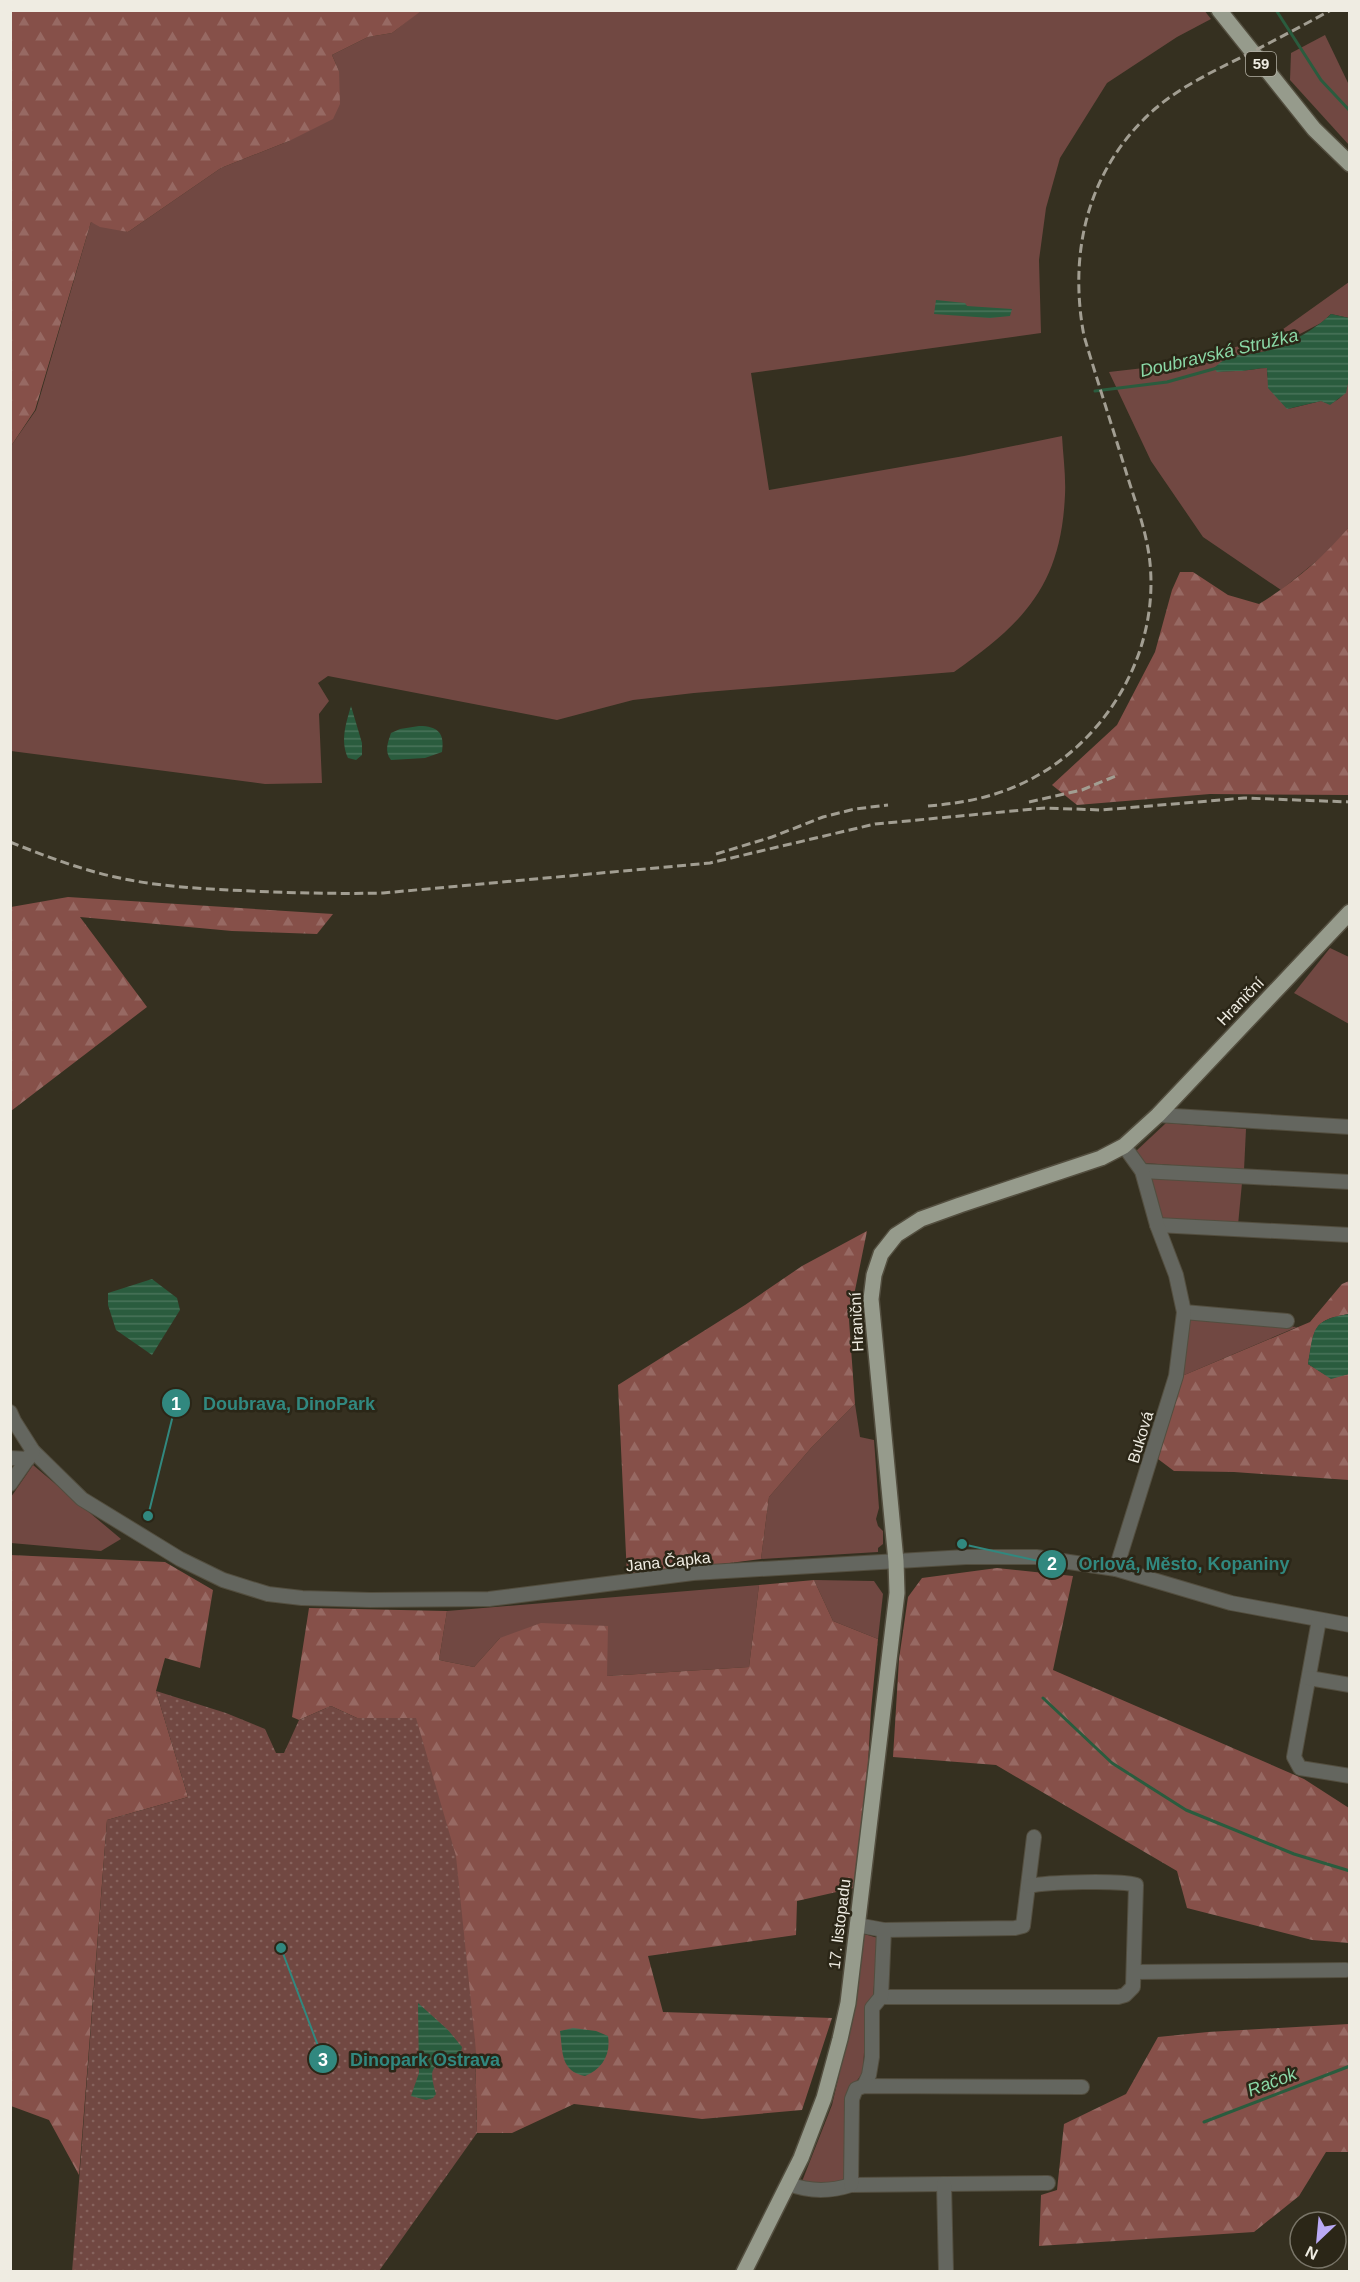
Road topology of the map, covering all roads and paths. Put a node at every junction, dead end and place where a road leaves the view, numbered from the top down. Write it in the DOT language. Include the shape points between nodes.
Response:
graph roads {
  1 [pos="1219,10"];
  2 [pos="1350,164"];
  3 [pos="1350,912"];
  4 [pos="1158,1115"];
  5 [pos="1350,1127"];
  6 [pos="1124,1146"];
  7 [pos="1142,1171"];
  8 [pos="1350,1182"];
  9 [pos="1157,1225"];
  10 [pos="1350,1235"];
  11 [pos="1184,1312"];
  12 [pos="1287,1321"];
  13 [pos="10,1412"];
  14 [pos="31,1455"];
  15 [pos="10,1458"];
  16 [pos="10,1484"];
  17 [pos="896,1561"];
  18 [pos="1116,1569"];
  19 [pos="1319,1620"];
  20 [pos="1350,1625"];
  21 [pos="1309,1678"];
  22 [pos="1350,1685"];
  23 [pos="1350,1776"];
  24 [pos="1034,1837"];
  25 [pos="1029,1886"];
  26 [pos="857,1925"];
  27 [pos="884,1929"];
  28 [pos="1346,1970"];
  29 [pos="1135,1972"];
  30 [pos="881,1997"];
  31 [pos="864,2086"];
  32 [pos="1082,2087"];
  33 [pos="1048,2183"];
  34 [pos="789,2184"];
  35 [pos="944,2184"];
  36 [pos="851,2185"];
  37 [pos="744,2271"];
  38 [pos="946,2271"];
  1 -- 2 [label="main road, 59" via="1314,129"];
  3 -- 4 [label="main road, Hraniční"];
  4 -- 5 [label="street"];
  4 -- 6 [label="main road, Hraniční"];
  6 -- 7 [label="street, Buková"];
  6 -- 17 [label="main road, Hraniční" via="1079,1166 921,1219 896,1235 881,1254 871,1299"];
  7 -- 8 [label="street"];
  7 -- 9 [label="street, Buková"];
  9 -- 10 [label="street"];
  9 -- 11 [label="street, Buková" via="1176,1275"];
  11 -- 12 [label="street"];
  11 -- 18 [label="street, Buková" via="1176,1376"];
  13 -- 14 [label="street, Jana Čapka"];
  14 -- 15 [label="street"];
  14 -- 16 [label="street"];
  14 -- 17 [label="street, Jana Čapka" via="82,1499 180,1559 222,1580 268,1594 302,1598 489,1599 693,1573"];
  17 -- 18 [label="street, Jana Čapka" via="1036,1557"];
  17 -- 26 [label="main road, 17. listopadu" via="897,1593"];
  18 -- 19 [label="street, Jana Čapka" via="1231,1603"];
  19 -- 20 [label="street, Jana Čapka"];
  19 -- 21 [label="street"];
  21 -- 22 [label="street"];
  21 -- 23 [label="street" via="1294,1757 1300,1768"];
  24 -- 25 [label="street"];
  25 -- 27 [label="street" via="1023,1926"];
  25 -- 29 [label="street" via="1136,1885"];
  26 -- 27 [label="street"];
  26 -- 34 [label="main road, 17. listopadu" via="848,2003 831,2074"];
  27 -- 30 [label="street"];
  28 -- 29 [label="street"];
  29 -- 30 [label="street" via="1133,1987 1118,1997"];
  30 -- 31 [label="street" via="872,2008 872,2057"];
  31 -- 32 [label="street"];
  31 -- 36 [label="street" via="856,2089 852,2099"];
  33 -- 35 [label="street"];
  34 -- 36 [label="street" via="805,2190 836,2190"];
  34 -- 37 [label="main road, 17. listopadu"];
  35 -- 36 [label="street"];
  35 -- 38 [label="street"];
}
